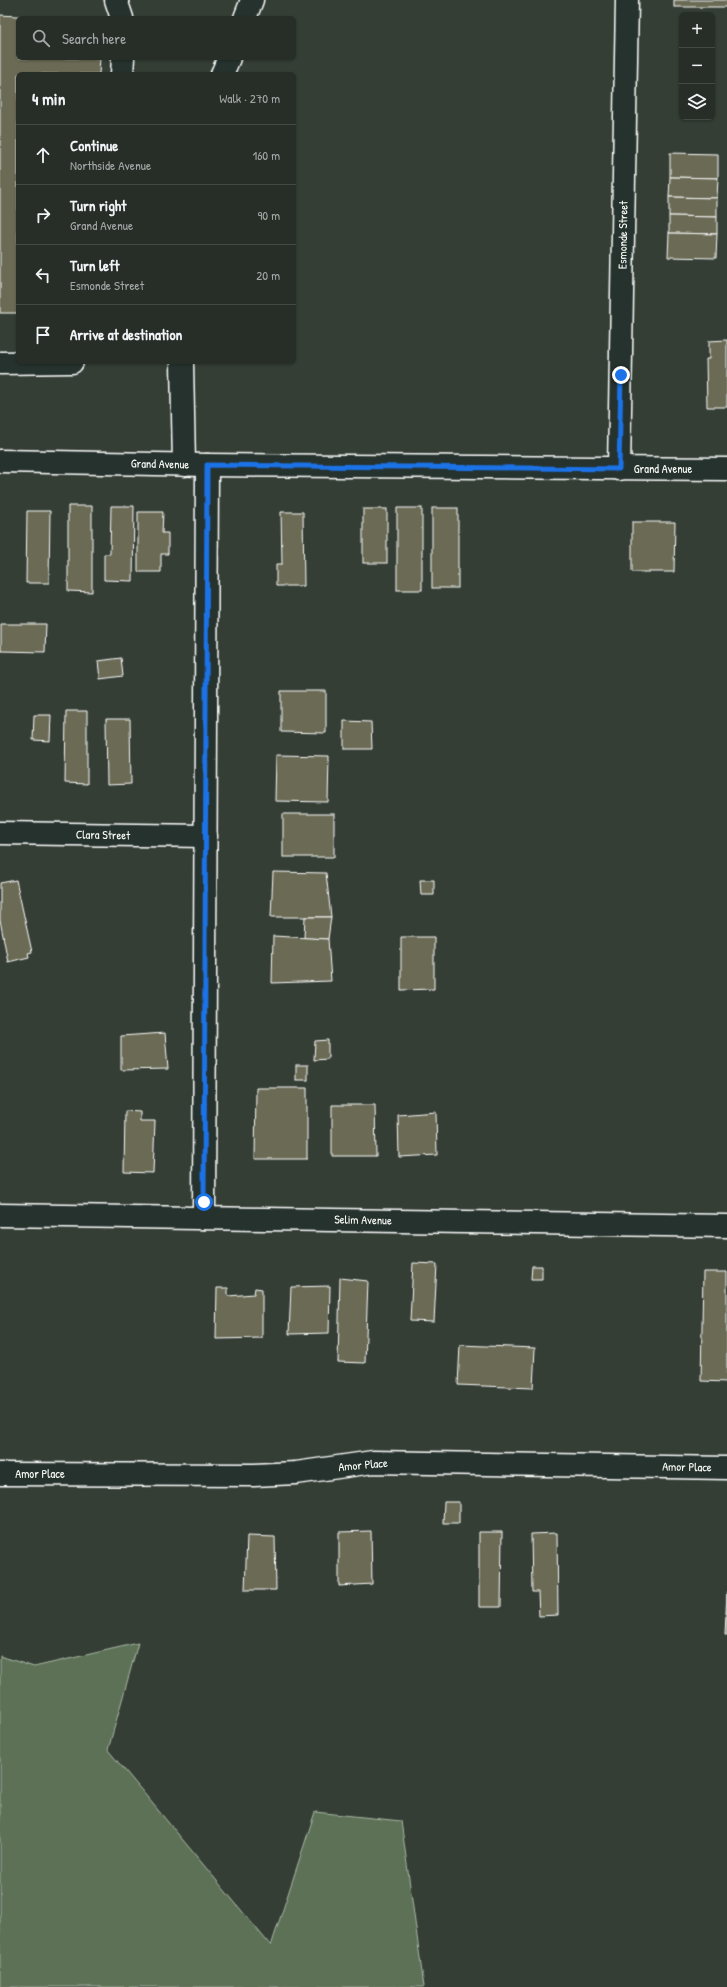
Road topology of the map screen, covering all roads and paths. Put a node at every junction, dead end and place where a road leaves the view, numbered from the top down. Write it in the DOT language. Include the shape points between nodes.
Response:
graph roads {
  1 [pos="116,0"];
  2 [pos="252,0"];
  3 [pos="628,0"];
  4 [pos="121,16"];
  5 [pos="246,16"];
  6 [pos="123,60"];
  7 [pos="228,60"];
  8 [pos="122,72"];
  9 [pos="223,72"];
  10 [pos="0,363"];
  11 [pos="16,363"];
  12 [pos="182,364"];
  13 [pos="0,461"];
  14 [pos="184,464"];
  15 [pos="207,465"];
  16 [pos="619,469"];
  17 [pos="727,469"];
  18 [pos="0,833"];
  19 [pos="206,836"];
  20 [pos="0,1215"];
  21 [pos="204,1218"];
  22 [pos="727,1226"];
  23 [pos="727,1468"];
  24 [pos="0,1474"];
  1 -- 4 [label="street"];
  2 -- 5 [label="street"];
  3 -- 16 [label="street, Esmonde Street"];
  6 -- 8 [label="street"];
  7 -- 9 [label="street"];
  10 -- 11 [label="street"];
  12 -- 14 [label="street"];
  13 -- 14 [label="street, Grand Avenue"];
  14 -- 15 [label="street, Grand Avenue"];
  15 -- 16 [label="street, Grand Avenue"];
  15 -- 19 [label="street"];
  16 -- 17 [label="street, Grand Avenue"];
  18 -- 19 [label="street, Clara Street"];
  19 -- 21 [label="street"];
  20 -- 21 [label="street, Selim Avenue"];
  21 -- 22 [label="street, Selim Avenue"];
  23 -- 24 [label="street, Amor Place" via="373,1462 296,1473 254,1475"];
}
